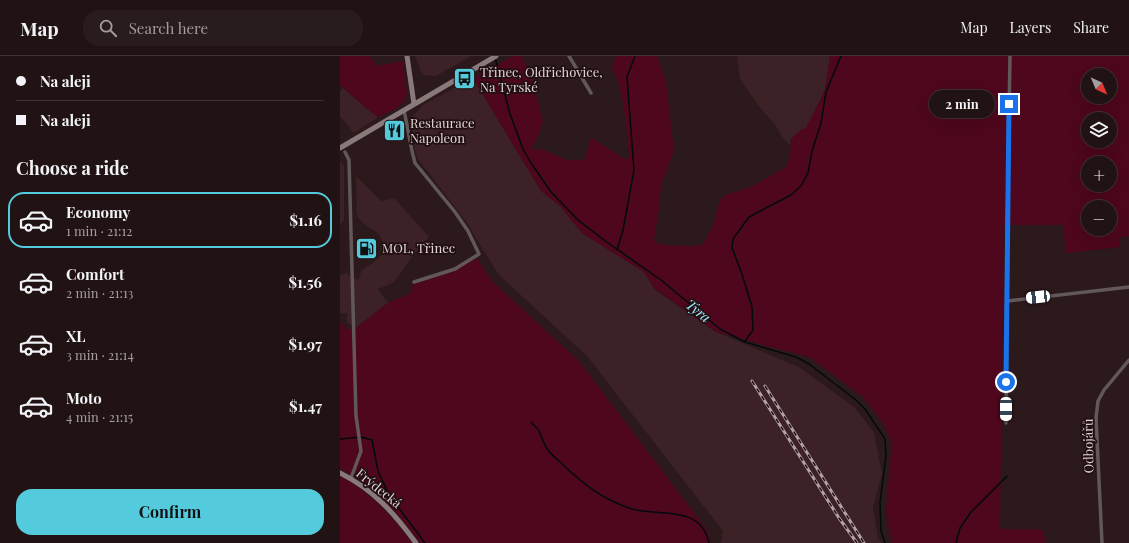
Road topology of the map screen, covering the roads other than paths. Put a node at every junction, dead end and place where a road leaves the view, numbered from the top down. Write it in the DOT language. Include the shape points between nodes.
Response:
graph roads {
  1 [pos="407,56"];
  2 [pos="496,56"];
  3 [pos="569,56"];
  4 [pos="1010,56"];
  5 [pos="591,93"];
  6 [pos="414,104"];
  7 [pos="404,110"];
  8 [pos="340,148"];
  9 [pos="345,152"];
  10 [pos="414,282"];
  11 [pos="1129,287"];
  12 [pos="1007,301"];
  13 [pos="1129,360"];
  14 [pos="1006,423"];
  15 [pos="340,472"];
  16 [pos="351,478"];
  17 [pos="416,543"];
  18 [pos="1102,543"];
  1 -- 6 [label="main road"];
  2 -- 6 [label="main road"];
  3 -- 5 [label="street"];
  4 -- 12 [label="street"];
  6 -- 7 [label="main road"];
  7 -- 8 [label="main road"];
  7 -- 10 [label="street" via="416,163 464,225 479,254 455,269"];
  9 -- 16 [label="street" via="349,160 356,416 361,451"];
  11 -- 12 [label="street"];
  12 -- 14 [label="street"];
  13 -- 18 [label="street, Odbojářů" via="1104,390 1098,404 1096,425"];
  15 -- 16 [label="main road, Frýdecká"];
  16 -- 17 [label="main road, Frýdecká" via="388,508"];
}
